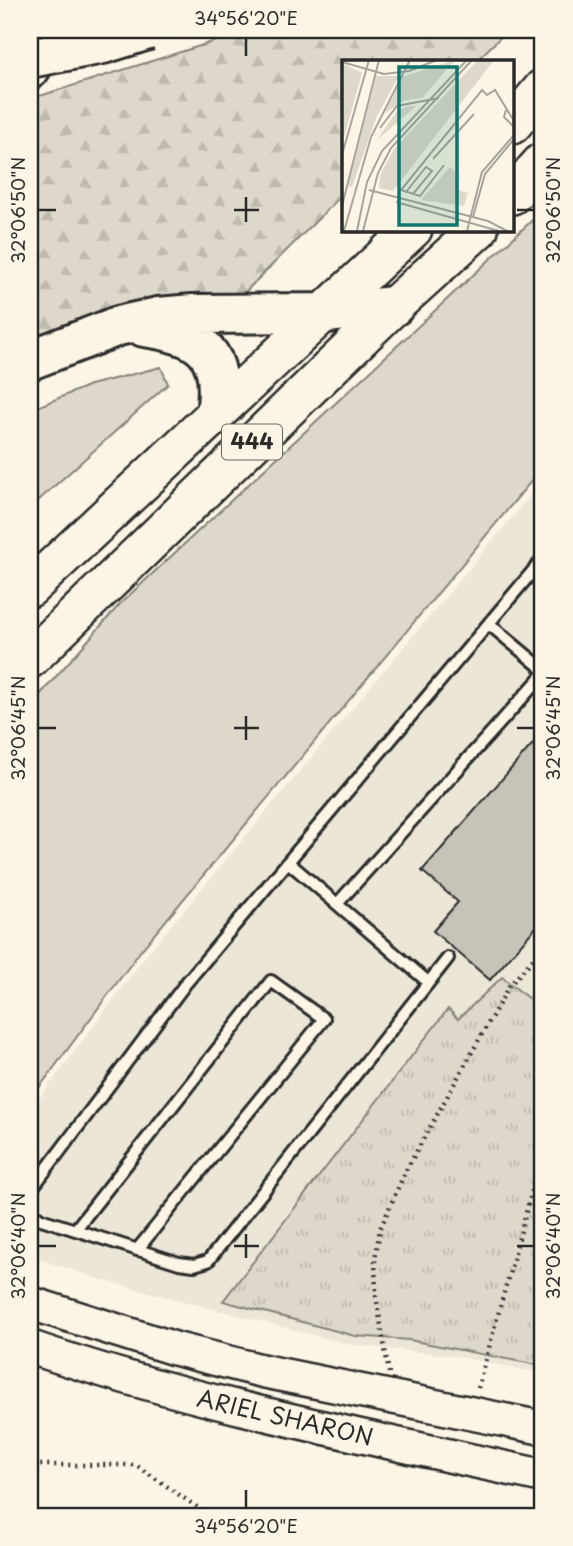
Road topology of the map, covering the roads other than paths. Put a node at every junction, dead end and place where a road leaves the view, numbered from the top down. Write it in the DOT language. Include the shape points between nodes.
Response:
graph roads {
  1 [pos="53,30"];
  2 [pos="148,30"];
  3 [pos="30,33"];
  4 [pos="30,58"];
  5 [pos="30,69"];
  6 [pos="543,88"];
  7 [pos="514,123"];
  8 [pos="543,161"];
  9 [pos="514,193"];
  10 [pos="411,231"];
  11 [pos="477,231"];
  12 [pos="394,306"];
  13 [pos="326,313"];
  14 [pos="118,326"];
  15 [pos="30,360"];
  16 [pos="216,414"];
  17 [pos="543,559"];
  18 [pos="30,588"];
  19 [pos="489,624"];
  20 [pos="30,659"];
  21 [pos="543,669"];
  22 [pos="543,675"];
  23 [pos="288,862"];
  24 [pos="337,904"];
  25 [pos="448,958"];
  26 [pos="428,982"];
  27 [pos="30,1191"];
  28 [pos="30,1211"];
  29 [pos="75,1230"];
  30 [pos="137,1250"];
  31 [pos="30,1303"];
  32 [pos="30,1347"];
  33 [pos="543,1428"];
  34 [pos="543,1476"];
  1 -- 3 [label="highway"];
  1 -- 5 [label="highway"];
  2 -- 4 [label="highway, bridge"];
  6 -- 7 [label="main road"];
  8 -- 9 [label="main road"];
  10 -- 13 [label="main road, 444"];
  11 -- 12 [label="main road, 444"];
  12 -- 13 [label="highway"];
  12 -- 20 [label="main road, 444"];
  13 -- 14 [label="highway" via="193,314"];
  13 -- 16 [label="main road, 444"];
  14 -- 15 [label="highway"];
  14 -- 16 [label="highway" via="180,333 207,350 218,376"];
  16 -- 18 [label="main road, 444"];
  17 -- 19 [label="lane"];
  19 -- 21 [label="lane"];
  19 -- 23 [label="lane"];
  22 -- 24 [label="lane"];
  23 -- 24 [label="lane"];
  23 -- 27 [label="lane" via="186,983"];
  24 -- 26 [label="lane"];
  25 -- 26 [label="lane"];
  26 -- 30 [label="lane" via="208,1261 179,1263"];
  28 -- 29 [label="lane"];
  29 -- 30 [label="lane"];
  29 -- 30 [label="lane" via="271,981 324,1019"];
  31 -- 33 [label="main road, ARIEL SHARON" via="238,1365"];
  32 -- 34 [label="main road, ARIEL SHARON" via="255,1413"];
}
